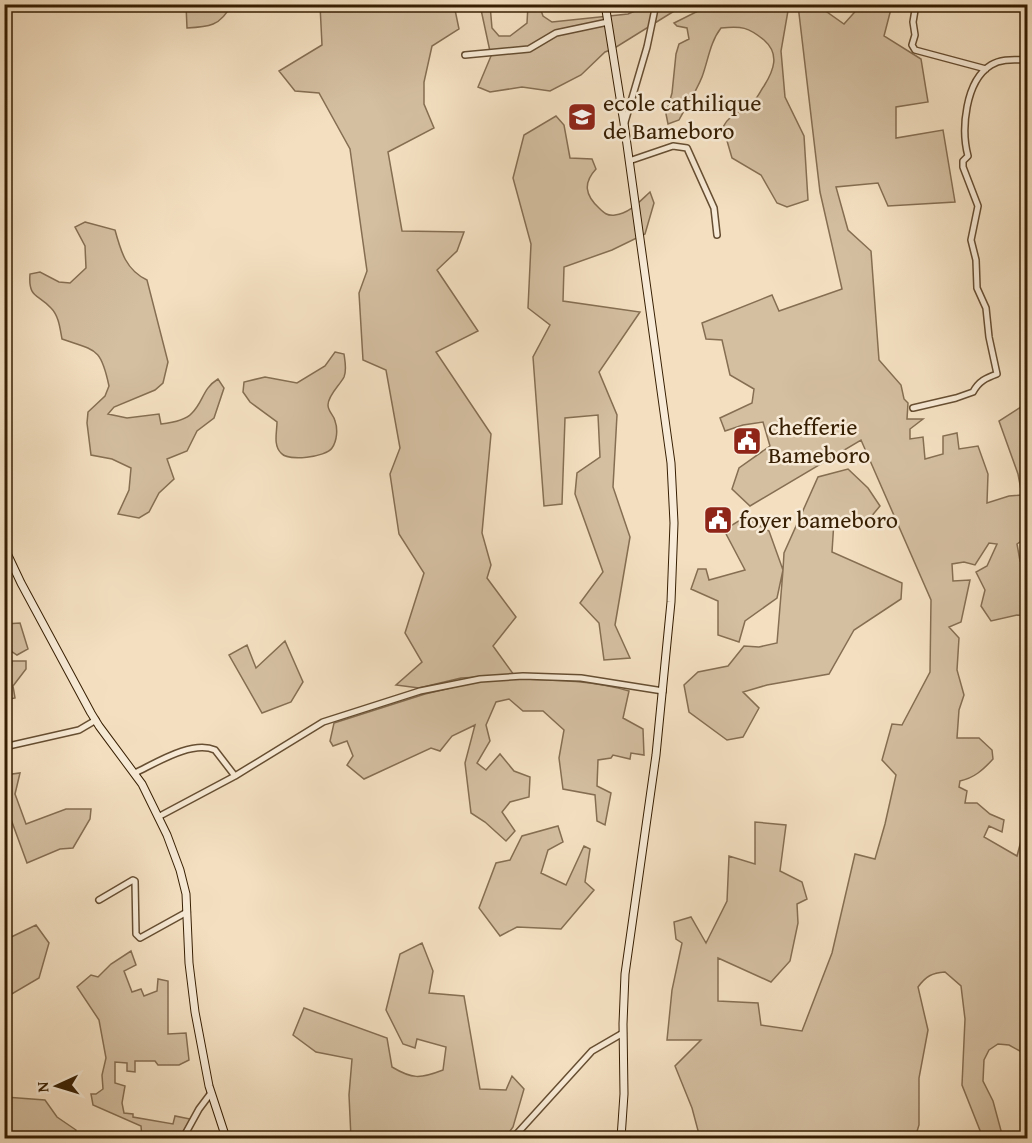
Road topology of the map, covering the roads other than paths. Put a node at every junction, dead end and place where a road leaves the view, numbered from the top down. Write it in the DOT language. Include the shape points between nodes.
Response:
graph roads {
  1 [pos="605,4"];
  2 [pos="656,4"];
  3 [pos="916,4"];
  4 [pos="608,22"];
  5 [pos="465,55"];
  6 [pos="1028,60"];
  7 [pos="986,69"];
  8 [pos="624,123"];
  9 [pos="629,161"];
  10 [pos="717,235"];
  11 [pos="913,408"];
  12 [pos="4,547"];
  13 [pos="663,691"];
  14 [pos="96,720"];
  15 [pos="4,747"];
  16 [pos="135,773"];
  17 [pos="235,776"];
  18 [pos="158,817"];
  19 [pos="99,900"];
  20 [pos="187,912"];
  21 [pos="623,1033"];
  22 [pos="211,1093"];
  23 [pos="183,1138"];
  24 [pos="226,1138"];
  25 [pos="513,1138"];
  26 [pos="621,1138"];
  1 -- 4 [label="street"];
  2 -- 8 [label="street"];
  3 -- 7 [label="street" via="912,45 915,50"];
  4 -- 5 [label="street" via="556,33 529,49"];
  4 -- 8 [label="street"];
  6 -- 7 [label="street" via="1000,61"];
  7 -- 11 [label="street" via="973,91 964,120 968,156 963,167 978,206 971,240 977,288 986,309 997,374 984,378 973,392"];
  8 -- 9 [label="street"];
  9 -- 10 [label="street" via="674,146 687,148 714,208"];
  9 -- 13 [label="street" via="674,489 673,572"];
  12 -- 14 [label="street"];
  13 -- 17 [label="street" via="551,676 459,682 330,719"];
  13 -- 21 [label="street" via="627,956"];
  14 -- 15 [label="street" via="79,730"];
  14 -- 16 [label="street"];
  16 -- 17 [label="street" via="197,747 214,750"];
  16 -- 18 [label="street"];
  17 -- 18 [label="street"];
  18 -- 20 [label="street" via="180,870"];
  19 -- 20 [label="street" via="135,881 136,934 140,938"];
  20 -- 22 [label="street" via="189,972"];
  21 -- 25 [label="street" via="587,1056"];
  21 -- 26 [label="street"];
  22 -- 23 [label="street"];
  22 -- 24 [label="street"];
}
